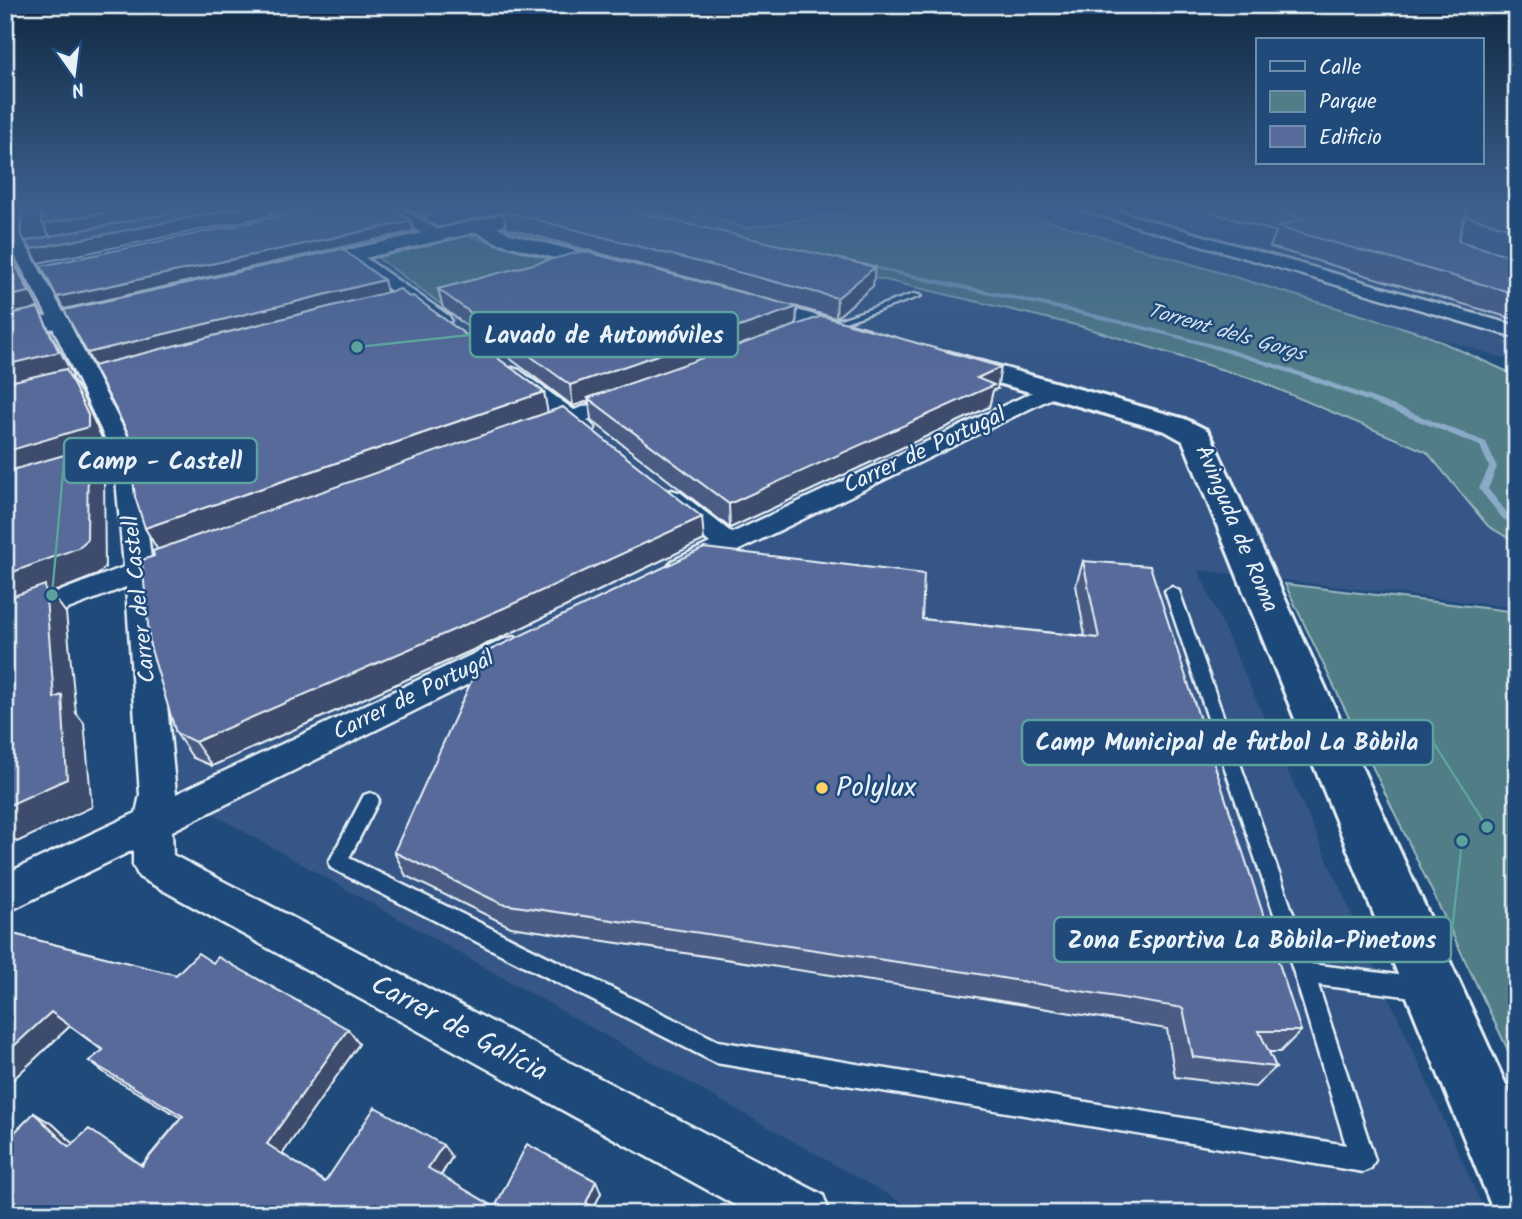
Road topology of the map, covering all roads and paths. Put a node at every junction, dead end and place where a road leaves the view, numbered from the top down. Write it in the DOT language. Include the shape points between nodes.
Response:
graph roads {
  1 [pos="29,264"];
  2 [pos="314,264"];
  3 [pos="366,264"];
  4 [pos="599,264"];
  5 [pos="1278,264"];
  6 [pos="282,271"];
  7 [pos="636,274"];
  8 [pos="917,296"];
  9 [pos="413,298"];
  10 [pos="728,299"];
  11 [pos="139,302"];
  12 [pos="389,304"];
  13 [pos="58,320"];
  14 [pos="456,330"];
  15 [pos="5,332"];
  16 [pos="810,332"];
  17 [pos="1517,332"];
  18 [pos="498,363"];
  19 [pos="1050,390"];
  20 [pos="641,393"];
  21 [pos="571,419"];
  22 [pos="514,439"];
  23 [pos="607,446"];
  24 [pos="126,457"];
  25 [pos="658,487"];
  26 [pos="5,493"];
  27 [pos="729,544"];
  28 [pos="174,559"];
  29 [pos="138,572"];
  30 [pos="654,580"];
  31 [pos="1172,592"];
  32 [pos="5,623"];
  33 [pos="541,635"];
  34 [pos="370,800"];
  35 [pos="153,821"];
  36 [pos="5,894"];
  37 [pos="1304,973"];
  38 [pos="1433,990"];
  39 [pos="1517,1186"];
  40 [pos="804,1214"];
  1 -- 13 [label="street, Carrer del Castell"];
  2 -- 6 [label="street"];
  3 -- 9 [label="street"];
  4 -- 7 [label="street"];
  5 -- 17 [label="street"];
  8 -- 16 [label="lane"];
  9 -- 12 [label="street"];
  9 -- 14 [label="street"];
  10 -- 16 [label="street, Avinguda de Roma"];
  11 -- 13 [label="street"];
  13 -- 15 [label="street"];
  13 -- 24 [label="street, Carrer del Castell"];
  16 -- 19 [label="street, Avinguda de Roma" via="900,346"];
  18 -- 21 [label="street"];
  19 -- 27 [label="street, Carrer de Portugal"];
  19 -- 38 [label="street, Avinguda de Roma" via="1175,425 1196,436"];
  20 -- 21 [label="street"];
  21 -- 22 [label="street"];
  21 -- 23 [label="street"];
  24 -- 26 [label="street"];
  24 -- 29 [label="street, Carrer del Castell"];
  25 -- 27 [label="street"];
  27 -- 30 [label="street, Carrer de Portugal"];
  28 -- 29 [label="street"];
  29 -- 32 [label="street"];
  29 -- 35 [label="street, Carrer del Castell" via="158,795"];
  31 -- 37 [label="lane"];
  33 -- 35 [label="street, Carrer de Portugal"];
  34 -- 37 [label="lane" via="338,862 716,1052 1363,1160"];
  35 -- 36 [label="street, Carrer de Portugal"];
  35 -- 40 [label="street, Carrer de Galícia" via="153,865"];
  37 -- 38 [label="lane"];
  38 -- 39 [label="street, Avinguda de Roma"];
}
